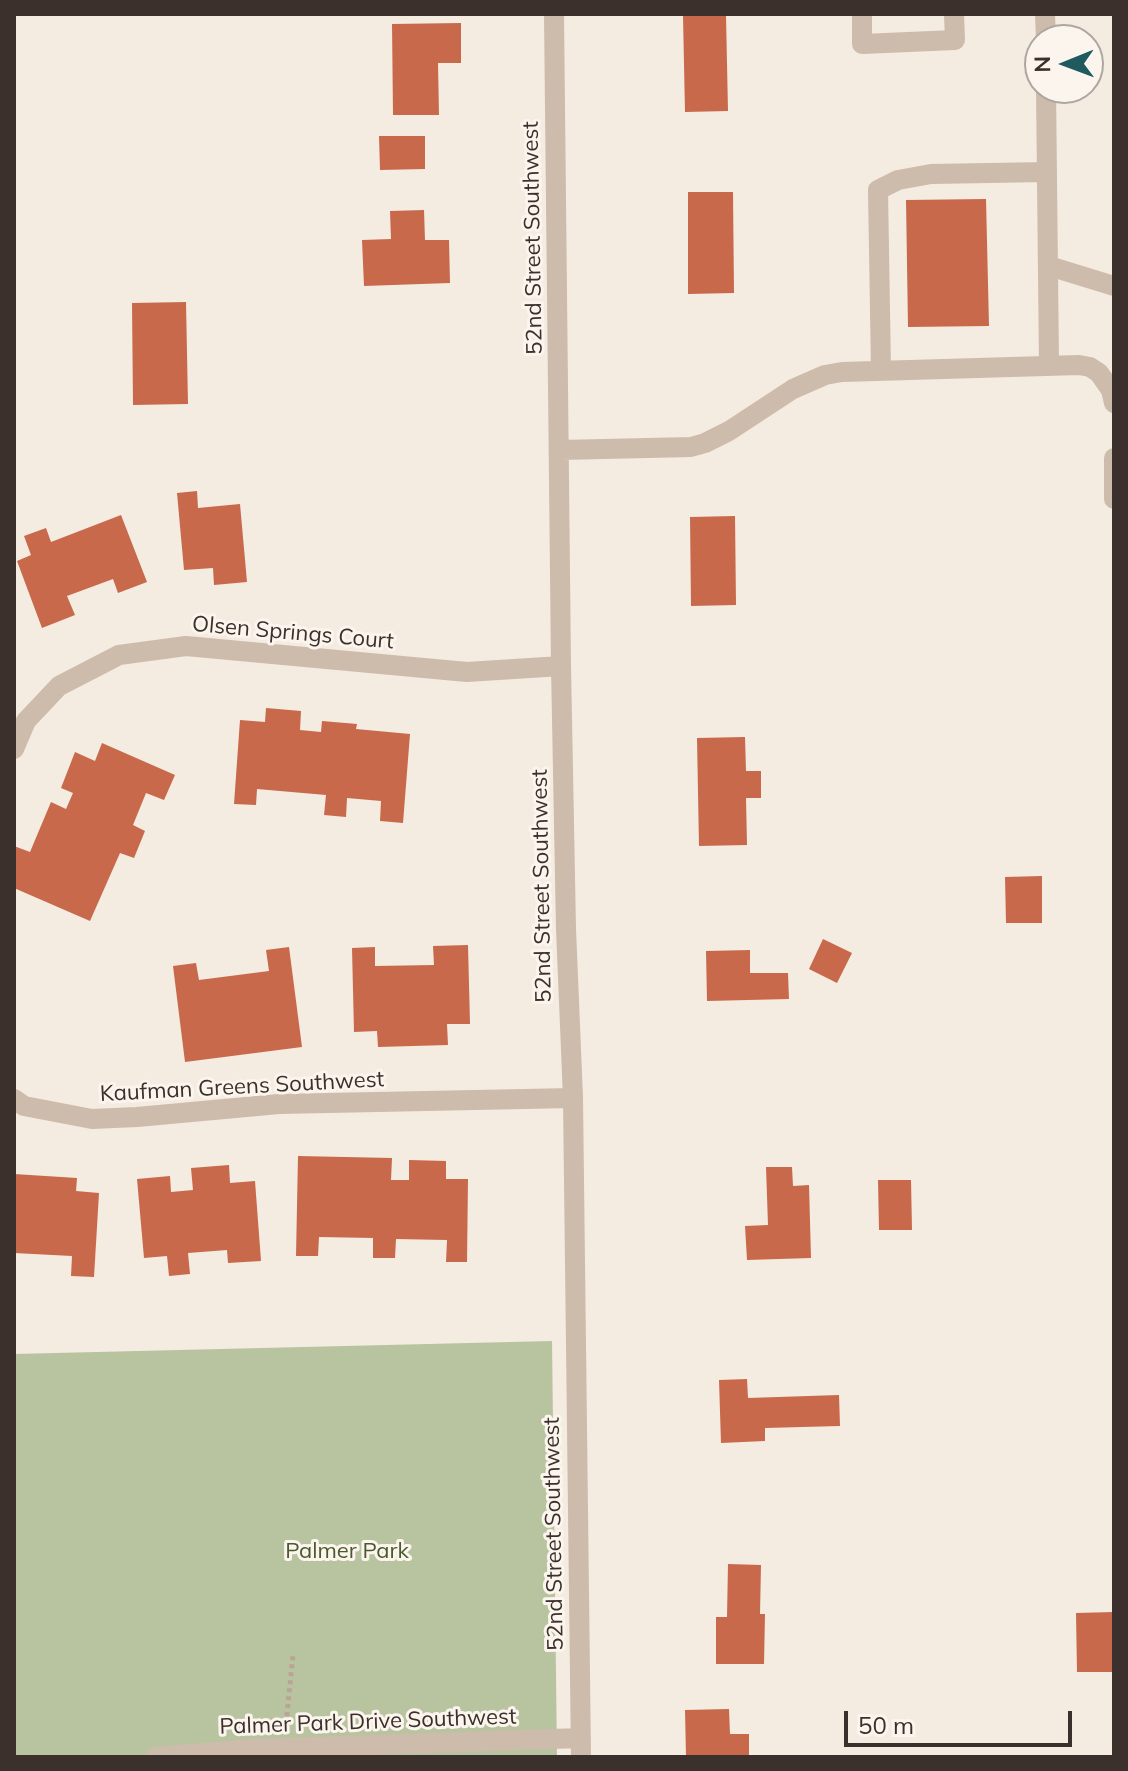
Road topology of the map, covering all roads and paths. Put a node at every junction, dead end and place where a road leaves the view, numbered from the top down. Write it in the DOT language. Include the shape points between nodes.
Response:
graph roads {
  1 [pos="554,14"];
  2 [pos="862,14"];
  3 [pos="954,14"];
  4 [pos="1046,104"];
  5 [pos="1047,172"];
  6 [pos="1049,266"];
  7 [pos="1114,286"];
  8 [pos="1049,365"];
  9 [pos="881,371"];
  10 [pos="1114,403"];
  11 [pos="560,450"];
  12 [pos="1114,458"];
  13 [pos="1114,499"];
  14 [pos="561,666"];
  15 [pos="14,749"];
  16 [pos="573,1098"];
  17 [pos="14,1099"];
  18 [pos="293,1655"];
  19 [pos="284,1748"];
  20 [pos="581,1748"];
  21 [pos="156,1757"];
  1 -- 11 [label="street, 52nd Street Southwest"];
  2 -- 3 [label="street" via="862,44 955,40"];
  4 -- 5 [label="street"];
  5 -- 6 [label="street"];
  5 -- 9 [label="street" via="931,174 878,190"];
  6 -- 7 [label="street"];
  6 -- 8 [label="street"];
  8 -- 9 [label="street"];
  8 -- 10 [label="street" via="1090,367 1106,381"];
  9 -- 11 [label="street" via="842,372 812,380 729,431 691,447"];
  11 -- 14 [label="street, 52nd Street Southwest"];
  12 -- 13 [label="street"];
  14 -- 15 [label="street, Olsen Springs Court" via="467,672 186,646 119,655 59,686 26,721"];
  14 -- 16 [label="street, 52nd Street Southwest"];
  16 -- 17 [label="street, Kaufman Greens Southwest" via="279,1104 92,1119 24,1106"];
  16 -- 20 [label="street, 52nd Street Southwest"];
  18 -- 19 [label="path"];
  19 -- 20 [label="street, Palmer Park Drive Southwest"];
  19 -- 21 [label="street, Palmer Park Drive Southwest"];
}
